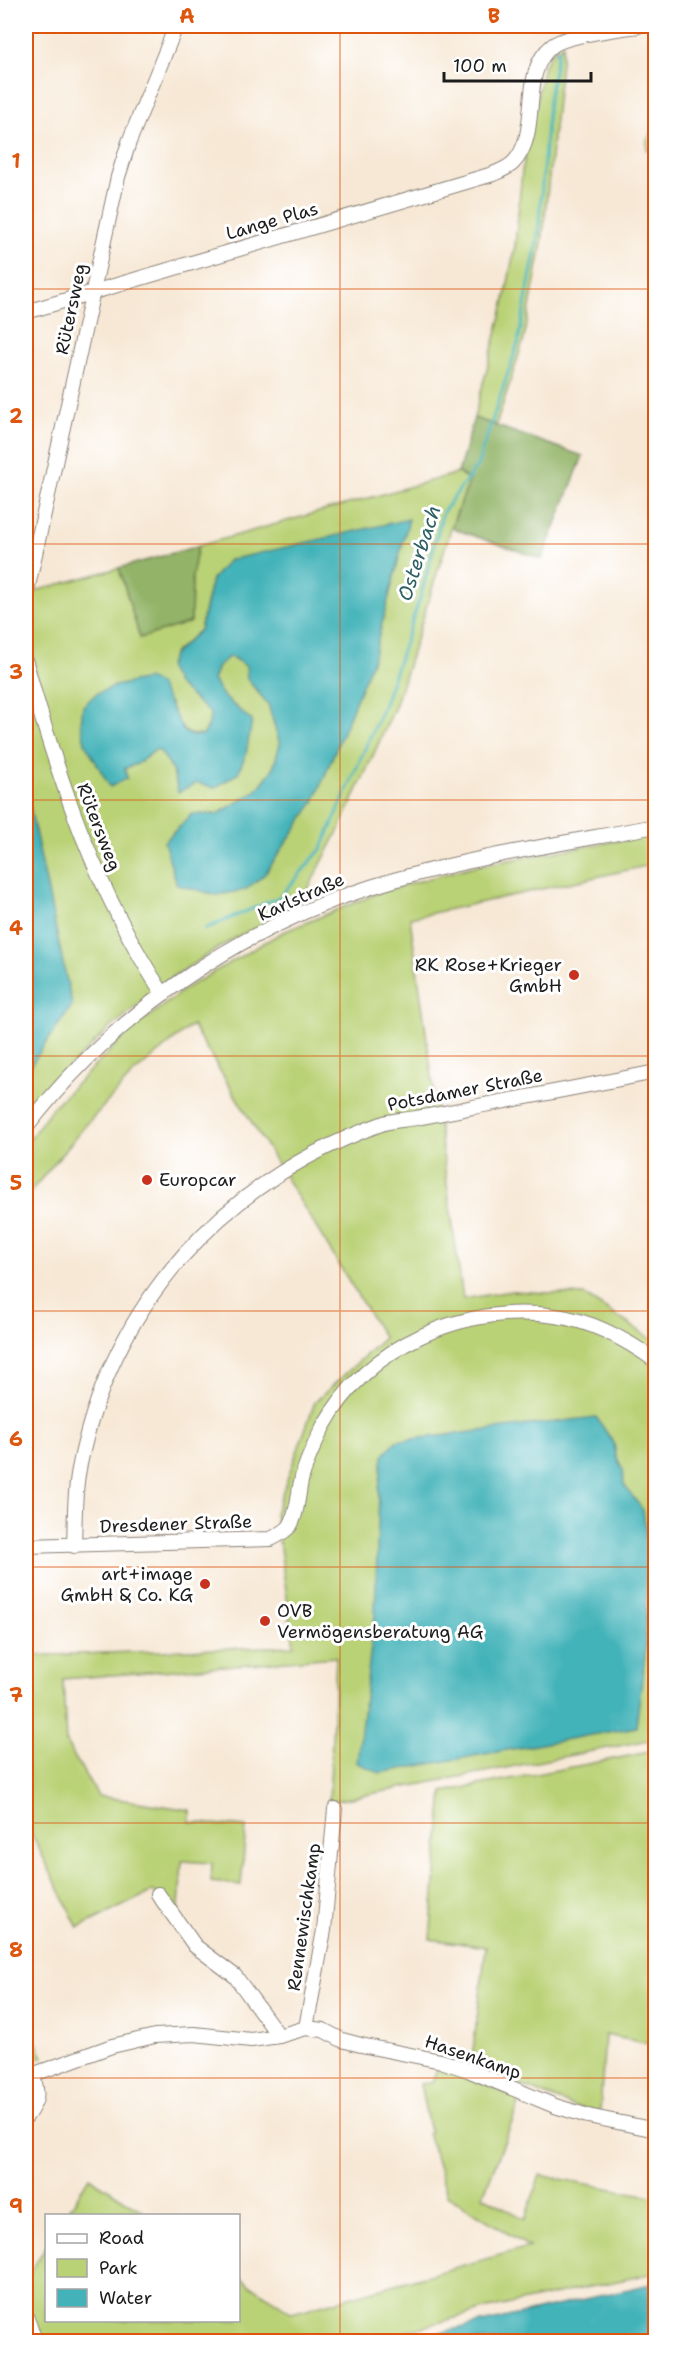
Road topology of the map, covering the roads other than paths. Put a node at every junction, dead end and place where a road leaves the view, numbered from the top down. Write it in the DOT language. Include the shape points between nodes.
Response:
graph roads {
  1 [pos="176,26"];
  2 [pos="638,26"];
  3 [pos="92,292"];
  4 [pos="26,312"];
  5 [pos="26,607"];
  6 [pos="26,663"];
  7 [pos="656,826"];
  8 [pos="163,994"];
  9 [pos="656,1072"];
  10 [pos="26,1128"];
  11 [pos="656,1360"];
  12 [pos="26,1546"];
  13 [pos="74,1546"];
  14 [pos="335,1809"];
  15 [pos="158,1894"];
  16 [pos="306,2028"];
  17 [pos="279,2036"];
  18 [pos="29,2076"];
  19 [pos="26,2117"];
  20 [pos="656,2130"];
  21 [pos="26,2316"];
  22 [pos="36,2342"];
  1 -- 3 [label="street, Rütersweg" via="129,142"];
  2 -- 3 [label="street, Lange Plas" via="564,39 552,46 539,61 521,152 512,164 493,174"];
  3 -- 4 [label="street, Lange Plas"];
  3 -- 5 [label="street, Rütersweg"];
  6 -- 8 [label="street, Rütersweg" via="66,794 101,884"];
  7 -- 8 [label="street, Karlstraße" via="463,862 369,887 259,934"];
  8 -- 10 [label="street, Karlstraße" via="69,1076"];
  9 -- 13 [label="street, Potsdamer Straße" via="387,1122 273,1176 222,1215 153,1293 117,1354 88,1432 79,1471"];
  11 -- 13 [label="street, Dresdener Straße" via="607,1332 558,1316 496,1314 465,1319 434,1329 383,1359 341,1401 312,1450 290,1525 281,1534 271,1539"];
  12 -- 13 [label="street"];
  14 -- 16 [label="street, Rennewischkamp" via="324,1930"];
  15 -- 17 [label="street" via="195,1946 235,1976"];
  16 -- 17 [label="street"];
  16 -- 20 [label="street, Hasenkamp" via="323,2030 342,2040 441,2061 555,2106"];
  17 -- 18 [label="street" via="251,2040 194,2034 155,2036 112,2046"];
  18 -- 19 [label="street" via="37,2090 37,2100"];
  21 -- 22 [label="street"];
}
